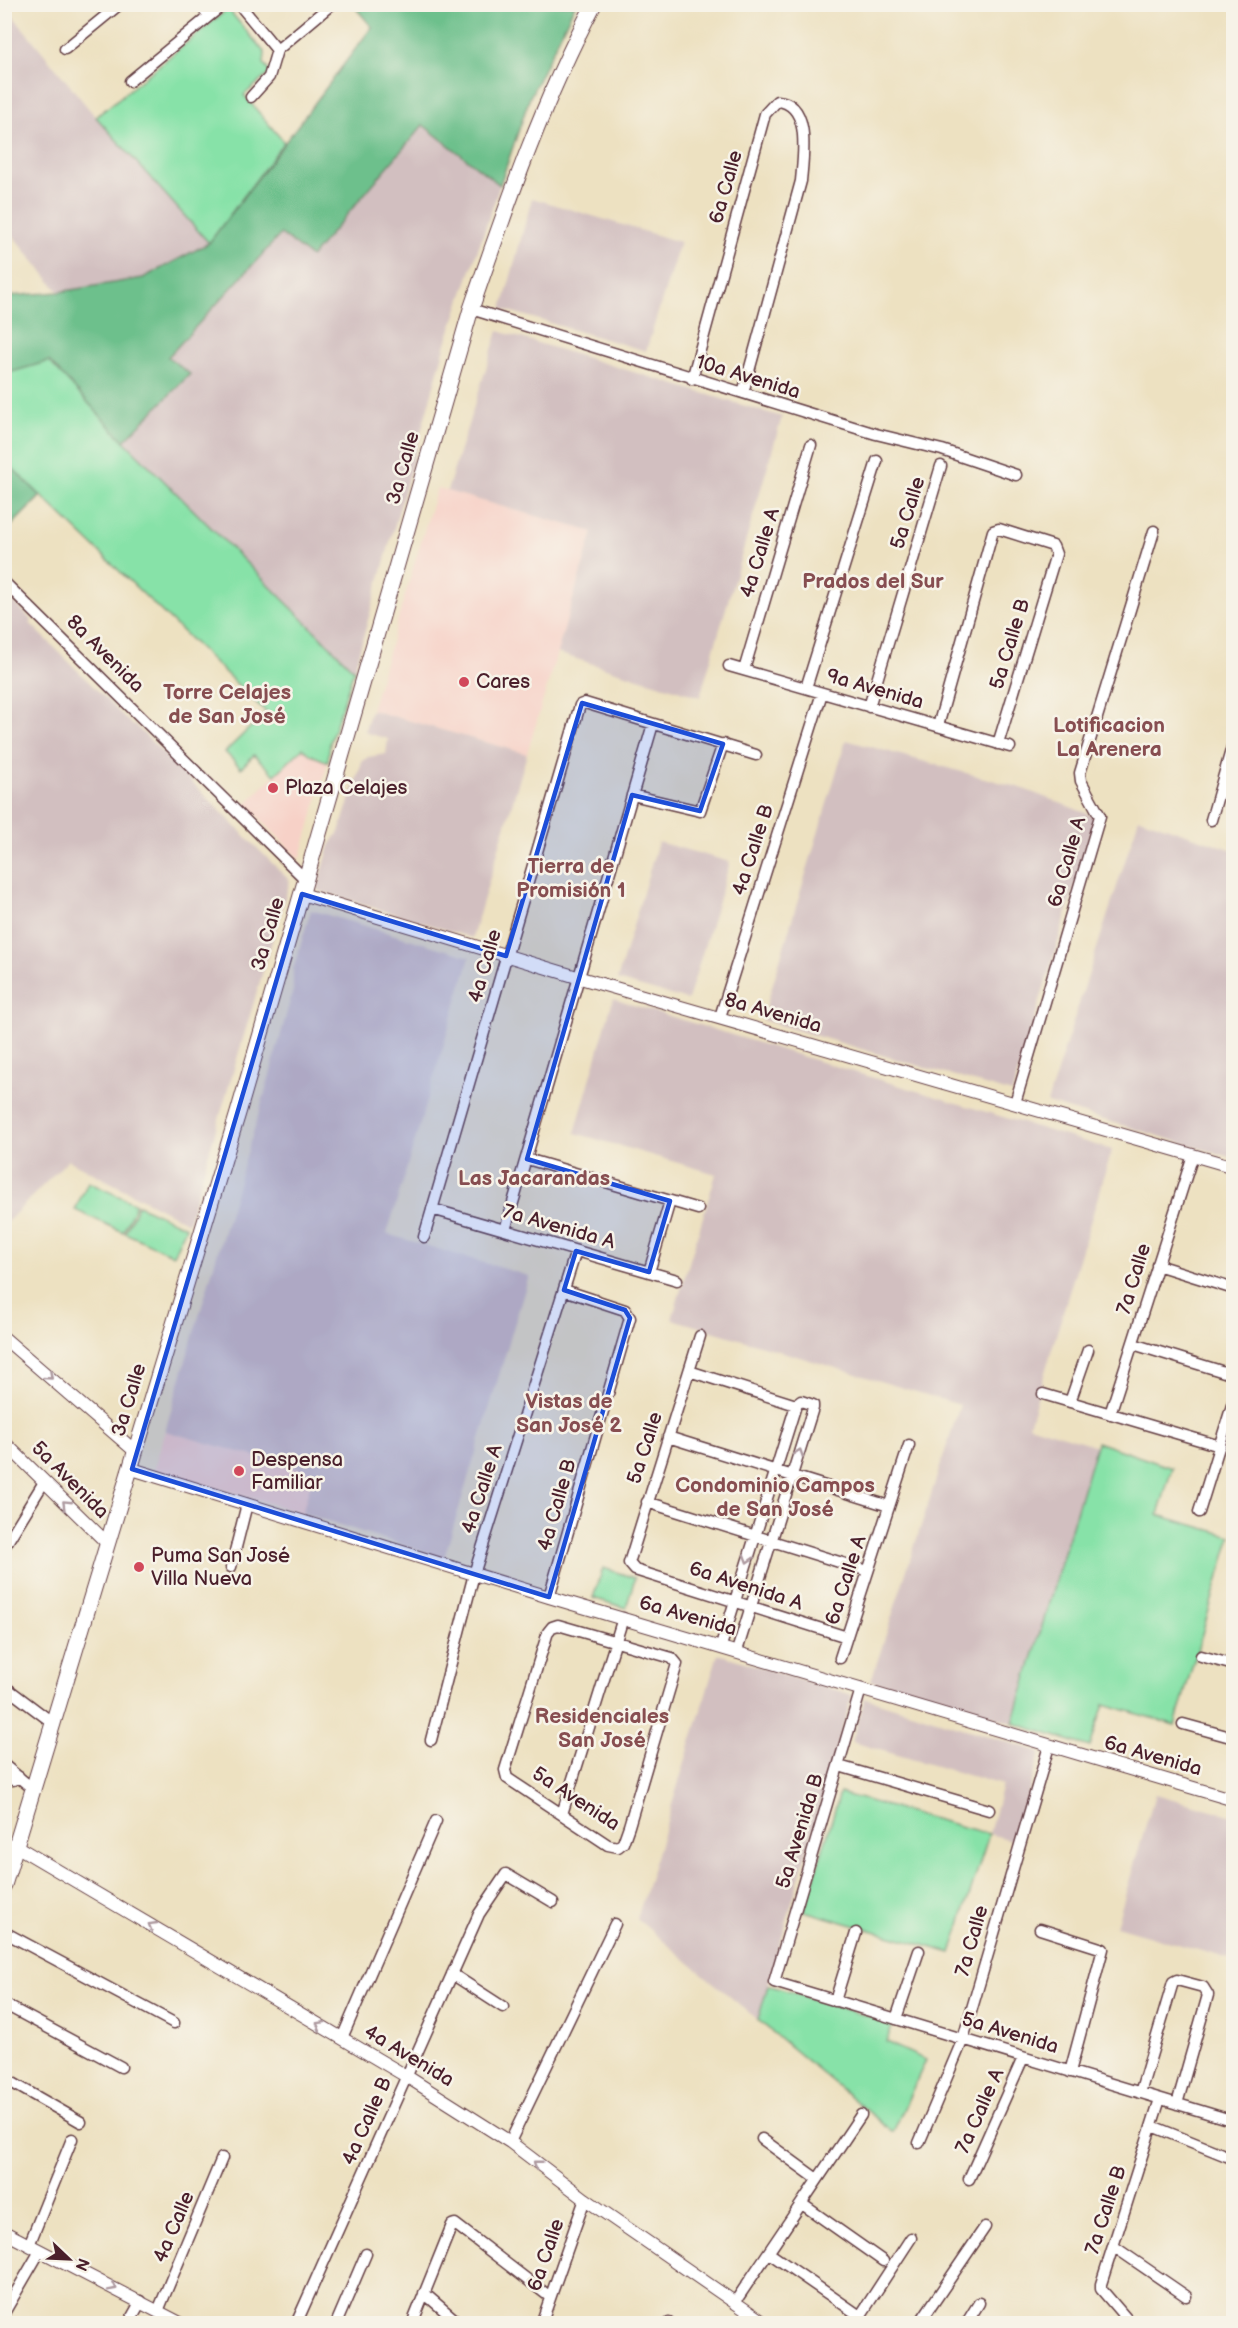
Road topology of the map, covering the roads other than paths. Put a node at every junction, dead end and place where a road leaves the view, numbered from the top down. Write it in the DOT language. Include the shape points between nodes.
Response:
graph roads {
  1 [pos="120,4"];
  2 [pos="200,4"];
  3 [pos="224,4"];
  4 [pos="239,4"];
  5 [pos="332,4"];
  6 [pos="594,4"];
  7 [pos="209,16"];
  8 [pos="65,49"];
  9 [pos="277,50"];
  10 [pos="130,81"];
  11 [pos="251,98"];
  12 [pos="471,309"];
  13 [pos="692,379"];
  14 [pos="743,393"];
  15 [pos="811,446"];
  16 [pos="877,461"];
  17 [pos="941,466"];
  18 [pos="1016,475"];
  19 [pos="1154,531"];
  20 [pos="4,582"];
  21 [pos="729,666"];
  22 [pos="744,670"];
  23 [pos="806,688"];
  24 [pos="822,693"];
  25 [pos="869,707"];
  26 [pos="654,723"];
  27 [pos="938,726"];
  28 [pos="1233,740"];
  29 [pos="723,744"];
  30 [pos="998,744"];
  31 [pos="1010,747"];
  32 [pos="756,755"];
  33 [pos="632,795"];
  34 [pos="1211,820"];
  35 [pos="304,887"];
  36 [pos="506,956"];
  37 [pos="577,977"];
  38 [pos="720,1017"];
  39 [pos="1015,1103"];
  40 [pos="1193,1155"];
  41 [pos="527,1159"];
  42 [pos="1233,1167"];
  43 [pos="670,1201"];
  44 [pos="432,1209"];
  45 [pos="698,1209"];
  46 [pos="505,1230"];
  47 [pos="424,1237"];
  48 [pos="576,1251"];
  49 [pos="1157,1265"];
  50 [pos="649,1272"];
  51 [pos="676,1280"];
  52 [pos="1233,1289"];
  53 [pos="564,1290"];
  54 [pos="700,1336"];
  55 [pos="4,1338"];
  56 [pos="1132,1344"];
  57 [pos="1088,1350"];
  58 [pos="688,1371"];
  59 [pos="1233,1374"];
  60 [pos="1043,1394"];
  61 [pos="1233,1399"];
  62 [pos="1070,1402"];
  63 [pos="796,1405"];
  64 [pos="1110,1414"];
  65 [pos="668,1437"];
  66 [pos="4,1442"];
  67 [pos="909,1445"];
  68 [pos="1220,1446"];
  69 [pos="136,1452"];
  70 [pos="132,1469"];
  71 [pos="776,1470"];
  72 [pos="792,1475"];
  73 [pos="44,1482"];
  74 [pos="647,1502"];
  75 [pos="247,1504"];
  76 [pos="889,1506"];
  77 [pos="1199,1512"];
  78 [pos="755,1536"];
  79 [pos="771,1540"];
  80 [pos="6,1544"];
  81 [pos="108,1545"];
  82 [pos="231,1567"];
  83 [pos="635,1570"];
  84 [pos="868,1571"];
  85 [pos="474,1574"];
  86 [pos="549,1597"];
  87 [pos="735,1602"];
  88 [pos="751,1607"];
  89 [pos="623,1618"];
  90 [pos="847,1637"];
  91 [pos="615,1642"];
  92 [pos="721,1646"];
  93 [pos="737,1651"];
  94 [pos="1201,1656"];
  95 [pos="840,1658"];
  96 [pos="1233,1665"];
  97 [pos="4,1686"];
  98 [pos="861,1689"];
  99 [pos="53,1723"];
  100 [pos="1183,1724"];
  101 [pos="1233,1738"];
  102 [pos="432,1740"];
  103 [pos="1049,1746"];
  104 [pos="4,1765"];
  105 [pos="839,1766"];
  106 [pos="19,1777"];
  107 [pos="4,1778"];
  108 [pos="33,1789"];
  109 [pos="1233,1800"];
  110 [pos="989,1810"];
  111 [pos="562,1814"];
  112 [pos="436,1821"];
  113 [pos="16,1846"];
  114 [pos="4,1885"];
  115 [pos="553,1902"];
  116 [pos="615,1924"];
  117 [pos="1040,1929"];
  118 [pos="4,1932"];
  119 [pos="856,1932"];
  120 [pos="919,1951"];
  121 [pos="452,1974"];
  122 [pos="776,1984"];
  123 [pos="835,2001"];
  124 [pos="4,2004"];
  125 [pos="503,2007"];
  126 [pos="896,2019"];
  127 [pos="174,2023"];
  128 [pos="342,2038"];
  129 [pos="963,2038"];
  130 [pos="1023,2058"];
  131 [pos="121,2067"];
  132 [pos="1070,2072"];
  133 [pos="406,2076"];
  134 [pos="4,2078"];
  135 [pos="1140,2093"];
  136 [pos="1160,2099"];
  137 [pos="1177,2104"];
  138 [pos="861,2115"];
  139 [pos="1233,2121"];
  140 [pos="81,2122"];
  141 [pos="1152,2126"];
  142 [pos="72,2139"];
  143 [pos="762,2139"];
  144 [pos="510,2142"];
  145 [pos="919,2143"];
  146 [pos="222,2158"];
  147 [pos="1233,2159"];
  148 [pos="817,2179"];
  149 [pos="969,2179"];
  150 [pos="585,2199"];
  151 [pos="802,2204"];
  152 [pos="985,2227"];
  153 [pos="4,2232"];
  154 [pos="911,2238"];
  155 [pos="1113,2246"];
  156 [pos="34,2248"];
  157 [pos="769,2253"];
  158 [pos="366,2254"];
  159 [pos="883,2261"];
  160 [pos="424,2293"];
  161 [pos="1186,2296"];
  162 [pos="550,2297"];
  163 [pos="141,2301"];
  164 [pos="735,2302"];
  165 [pos="979,2303"];
  166 [pos="158,2311"];
  167 [pos="4,2313"];
  168 [pos="749,2318"];
  169 [pos="858,2320"];
  170 [pos="128,2324"];
  171 [pos="182,2324"];
  172 [pos="297,2324"];
  173 [pos="336,2324"];
  174 [pos="412,2324"];
  175 [pos="460,2324"];
  176 [pos="542,2324"];
  177 [pos="766,2324"];
  178 [pos="919,2324"];
  179 [pos="966,2324"];
  180 [pos="1131,2324"];
  1 -- 8 [label="street"];
  2 -- 7 [label="street"];
  3 -- 7 [label="street"];
  4 -- 9 [label="street"];
  5 -- 9 [label="street"];
  6 -- 12 [label="main road, 3a Calle" via="532,136"];
  7 -- 10 [label="street"];
  9 -- 11 [label="street" via="269,77"];
  12 -- 13 [label="street, 10a Avenida"];
  12 -- 35 [label="main road, 3a Calle"];
  13 -- 14 [label="street, 10a Avenida"];
  13 -- 14 [label="street, 6a Calle" via="765,114 777,101 789,103 800,117 801,181"];
  14 -- 18 [label="street, 10a Avenida"];
  15 -- 22 [label="street, 4a Calle A"];
  16 -- 23 [label="street"];
  17 -- 25 [label="street, 5a Calle"];
  19 -- 39 [label="street, 6a Calle A" via="1080,773 1100,816"];
  20 -- 35 [label="street, 8a Avenida"];
  21 -- 22 [label="street, 9a Avenida"];
  22 -- 23 [label="street, 9a Avenida"];
  23 -- 24 [label="street, 9a Avenida"];
  24 -- 25 [label="street, 9a Avenida"];
  24 -- 38 [label="street, 4a Calle B"];
  25 -- 27 [label="street, 9a Avenida"];
  26 -- 29 [label="street"];
  26 -- 33 [label="street"];
  26 -- 36 [label="street, 4a Calle" via="585,703 580,705"];
  27 -- 30 [label="street, 9a Avenida"];
  27 -- 30 [label="street, 5a Calle B" via="993,531 999,529 1053,546 1056,554"];
  28 -- 34 [label="street"];
  29 -- 32 [label="street"];
  29 -- 33 [label="street" via="702,807 696,812"];
  30 -- 31 [label="street, 9a Avenida"];
  33 -- 37 [label="street"];
  35 -- 36 [label="street, 8a Avenida"];
  35 -- 69 [label="main road, 3a Calle"];
  36 -- 37 [label="street, 8a Avenida"];
  36 -- 44 [label="street, 4a Calle"];
  37 -- 38 [label="street, 8a Avenida"];
  37 -- 41 [label="street"];
  38 -- 39 [label="street, 8a Avenida"];
  39 -- 40 [label="street, 8a Avenida"];
  40 -- 42 [label="street, 8a Avenida"];
  40 -- 49 [label="street, 7a Calle"];
  41 -- 43 [label="street"];
  41 -- 46 [label="street"];
  43 -- 45 [label="street"];
  43 -- 50 [label="street"];
  44 -- 46 [label="street, 7a Avenida A"];
  44 -- 47 [label="street, 4a Calle"];
  46 -- 48 [label="street, 7a Avenida A"];
  48 -- 50 [label="street, 7a Avenida A"];
  48 -- 53 [label="street, 4a Calle A"];
  49 -- 52 [label="street"];
  49 -- 56 [label="street, 7a Calle"];
  50 -- 51 [label="street, 7a Avenida A"];
  53 -- 85 [label="street, 4a Calle A"];
  53 -- 86 [label="street, 4a Calle B" via="625,1310 630,1318"];
  54 -- 58 [label="street, 5a Calle"];
  55 -- 69 [label="street, one-way"];
  56 -- 59 [label="street"];
  56 -- 64 [label="street, 7a Calle"];
  57 -- 62 [label="street"];
  58 -- 63 [label="street"];
  58 -- 65 [label="street, 5a Calle"];
  60 -- 62 [label="street"];
  61 -- 68 [label="street"];
  62 -- 64 [label="street"];
  63 -- 71 [label="street"];
  72 -- 63 [label="street, one-way" via="813,1408 801,1401"];
  64 -- 68 [label="street"];
  65 -- 71 [label="street"];
  65 -- 74 [label="street, 5a Calle"];
  66 -- 73 [label="street, 5a Avenida"];
  67 -- 76 [label="street, 6a Calle A"];
  68 -- 77 [label="street"];
  69 -- 70 [label="main road, 3a Calle"];
  70 -- 75 [label="street, 6a Avenida"];
  70 -- 81 [label="main road, 3a Calle"];
  71 -- 72 [label="street"];
  71 -- 78 [label="street"];
  72 -- 76 [label="street"];
  72 -- 79 [label="street"];
  73 -- 80 [label="street"];
  81 -- 73 [label="street, 5a Avenida, one-way"];
  74 -- 78 [label="street"];
  74 -- 83 [label="street, 5a Calle" via="630,1563"];
  75 -- 82 [label="street"];
  75 -- 85 [label="street, 6a Avenida"];
  76 -- 84 [label="street, 6a Calle A"];
  78 -- 79 [label="street"];
  78 -- 87 [label="street, one-way"];
  79 -- 84 [label="street"];
  79 -- 88 [label="street"];
  81 -- 99 [label="main road, 3a Calle"];
  83 -- 87 [label="street, 6a Avenida A"];
  84 -- 90 [label="street, 6a Calle A"];
  85 -- 86 [label="street, 6a Avenida"];
  85 -- 102 [label="street, 4a Calle A"];
  86 -- 89 [label="street, 6a Avenida"];
  87 -- 88 [label="street, 6a Avenida A"];
  87 -- 92 [label="street"];
  88 -- 90 [label="street, 6a Avenida A"];
  88 -- 93 [label="street"];
  89 -- 91 [label="street"];
  89 -- 92 [label="street, 6a Avenida"];
  90 -- 95 [label="street, 6a Calle A"];
  91 -- 111 [label="street"];
  91 -- 111 [label="street, 5a Avenida" via="552,1627 505,1770 507,1778"];
  91 -- 111 [label="street, 5a Avenida" via="672,1658 677,1664 623,1843 618,1847 608,1845"];
  92 -- 93 [label="street, 6a Avenida"];
  93 -- 98 [label="street, 6a Avenida"];
  94 -- 96 [label="street"];
  97 -- 99 [label="street"];
  98 -- 103 [label="street, 6a Avenida"];
  98 -- 105 [label="street, 5a Avenida B"];
  99 -- 108 [label="main road, 3a Calle"];
  100 -- 101 [label="street"];
  103 -- 109 [label="street, 6a Avenida"];
  103 -- 129 [label="street, 7a Calle"];
  104 -- 106 [label="street"];
  105 -- 110 [label="street"];
  105 -- 122 [label="street, 5a Avenida B" via="774,1980"];
  106 -- 107 [label="street"];
  106 -- 108 [label="street"];
  108 -- 113 [label="main road, 3a Calle"];
  112 -- 128 [label="street"];
  113 -- 114 [label="main road, 3a Calle"];
  128 -- 113 [label="street, 4a Avenida, one-way"];
  115 -- 121 [label="street, 4a Calle B" via="509,1875 503,1876 479,1914"];
  116 -- 144 [label="street"];
  117 -- 132 [label="street" via="1103,1949"];
  118 -- 127 [label="street"];
  119 -- 123 [label="street"];
  120 -- 126 [label="street"];
  121 -- 125 [label="street"];
  121 -- 133 [label="street, 4a Calle B"];
  122 -- 123 [label="street, 5a Avenida"];
  123 -- 126 [label="street, 5a Avenida"];
  124 -- 131 [label="street"];
  126 -- 129 [label="street, 5a Avenida"];
  128 -- 133 [label="street, 4a Avenida"];
  129 -- 130 [label="street, 5a Avenida"];
  129 -- 145 [label="street, 7a Calle"];
  130 -- 132 [label="street, 5a Avenida"];
  130 -- 149 [label="street, 7a Calle A"];
  132 -- 135 [label="street, 5a Avenida"];
  133 -- 144 [label="street, 4a Avenida"];
  133 -- 172 [label="street, 4a Calle B"];
  134 -- 140 [label="street"];
  135 -- 136 [label="street, 5a Avenida"];
  135 -- 137 [label="street" via="1173,1982 1203,1987 1208,1995"];
  136 -- 137 [label="street, 5a Avenida"];
  136 -- 141 [label="street, 7a Calle B"];
  137 -- 139 [label="street, 5a Avenida"];
  138 -- 148 [label="street"];
  141 -- 147 [label="street"];
  141 -- 155 [label="street, 7a Calle B"];
  142 -- 156 [label="street"];
  143 -- 148 [label="street"];
  150 -- 144 [label="street, 4a Avenida, one-way"];
  146 -- 166 [label="street, 4a Calle"];
  148 -- 151 [label="street"];
  150 -- 162 [label="street, 6a Calle"];
  150 -- 164 [label="street, 4a Avenida"];
  151 -- 157 [label="street"];
  151 -- 159 [label="street"];
  152 -- 178 [label="street"];
  153 -- 156 [label="street"];
  154 -- 169 [label="street"];
  155 -- 161 [label="street"];
  155 -- 180 [label="street, 7a Calle B" via="1101,2289"];
  156 -- 163 [label="street, one-way"];
  156 -- 167 [label="street"];
  157 -- 164 [label="street"];
  157 -- 169 [label="street"];
  158 -- 173 [label="street"];
  160 -- 162 [label="street" via="452,2225 458,2225"];
  160 -- 174 [label="street"];
  160 -- 175 [label="street"];
  162 -- 176 [label="street, 6a Calle"];
  163 -- 166 [label="street"];
  163 -- 170 [label="street"];
  164 -- 168 [label="street, 4a Avenida"];
  165 -- 179 [label="street"];
  166 -- 171 [label="street"];
  168 -- 177 [label="street, 4a Avenida"];
}
